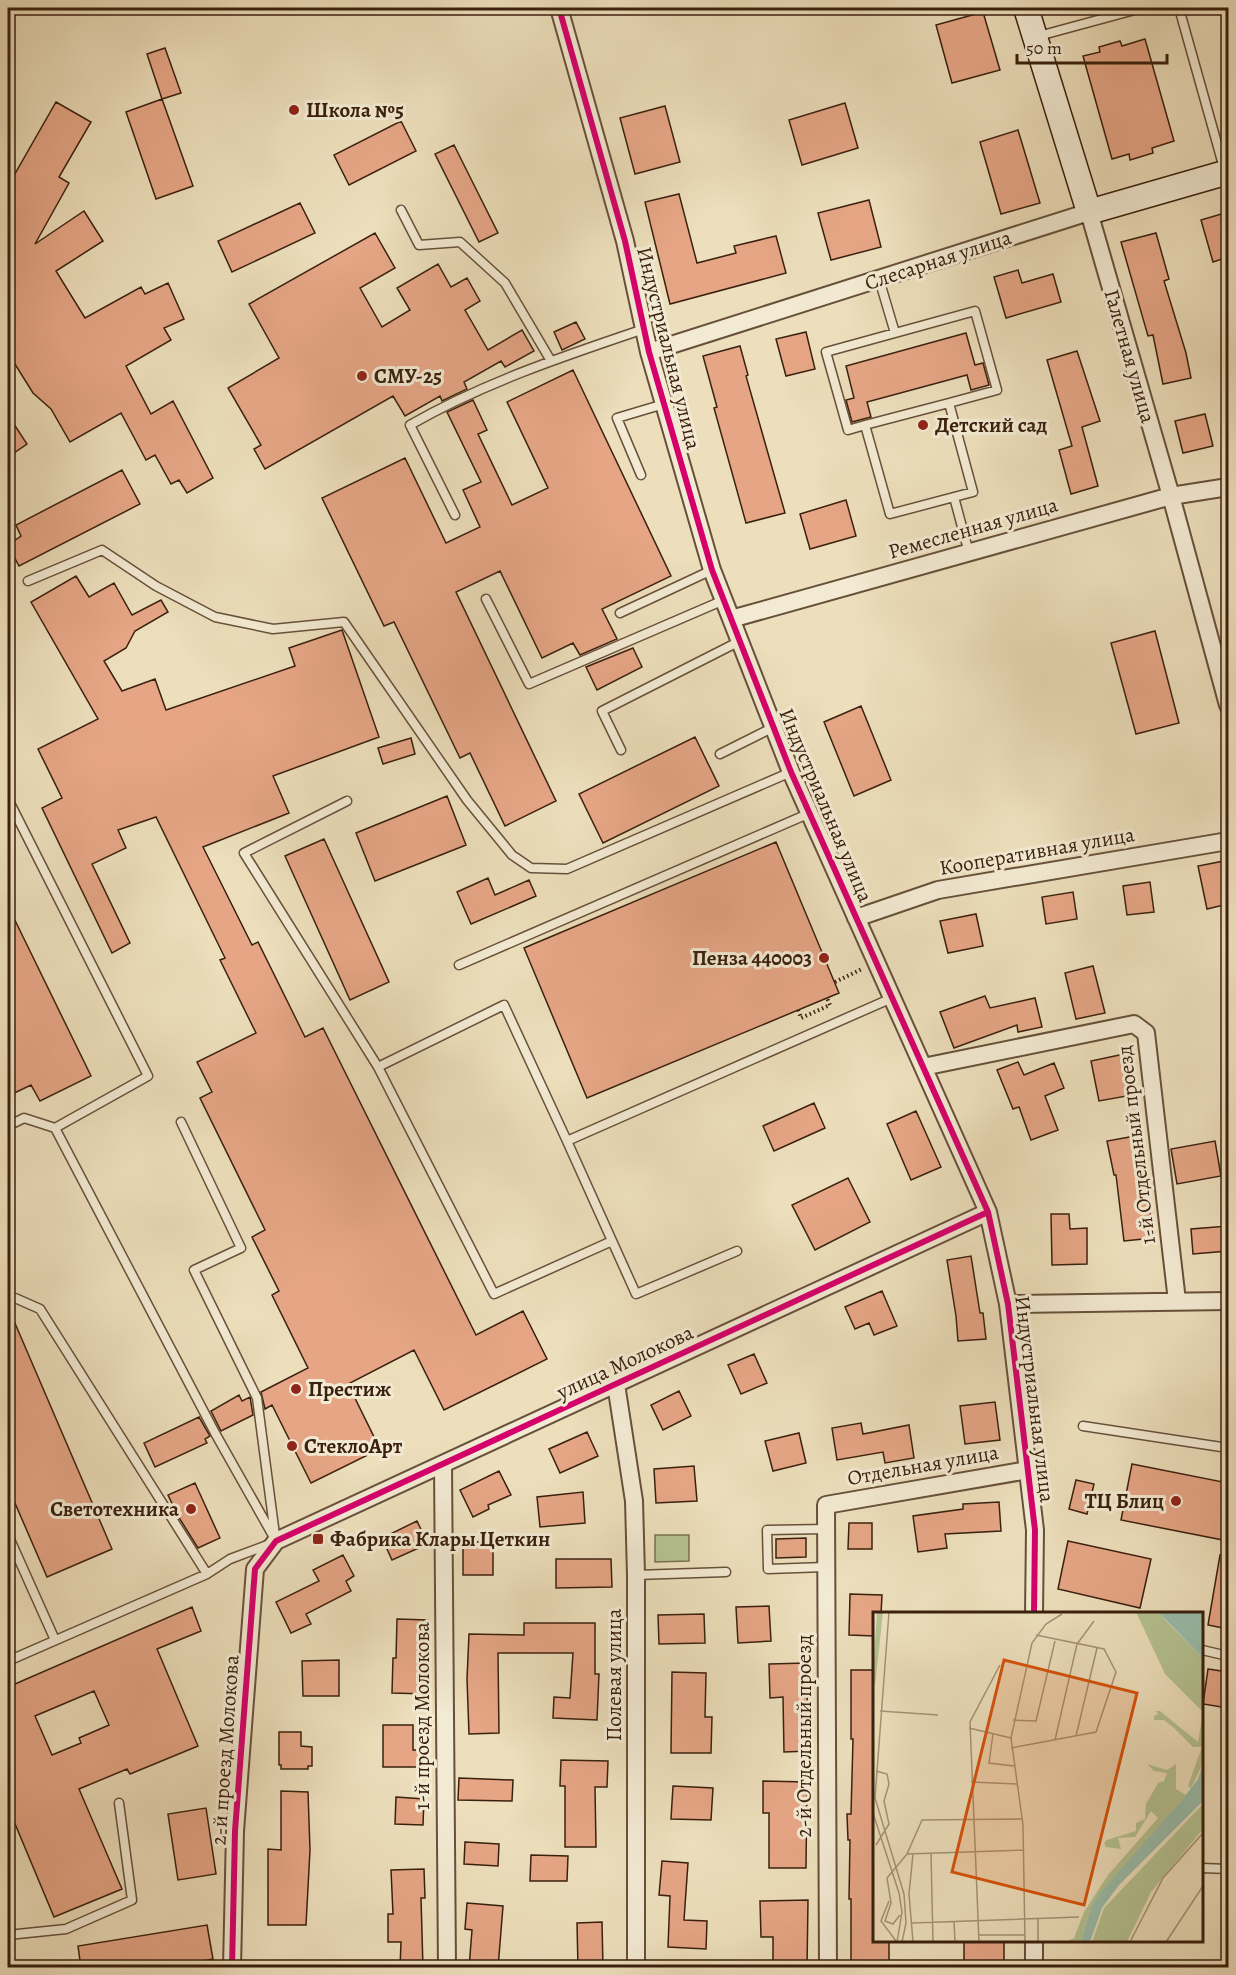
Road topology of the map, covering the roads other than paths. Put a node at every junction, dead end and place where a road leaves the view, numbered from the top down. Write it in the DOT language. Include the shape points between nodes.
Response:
graph roads {
  1 [pos="559,8"];
  2 [pos="1026,8"];
  3 [pos="1142,8"];
  4 [pos="1179,8"];
  5 [pos="1035,37"];
  6 [pos="1227,172"];
  7 [pos="401,210"];
  8 [pos="1089,212"];
  9 [pos="879,279"];
  10 [pos="644,329"];
  11 [pos="895,333"];
  12 [pos="649,352"];
  13 [pos="551,361"];
  14 [pos="664,404"];
  15 [pos="949,404"];
  16 [pos="865,425"];
  17 [pos="641,475"];
  18 [pos="1228,487"];
  19 [pos="1171,496"];
  20 [pos="954,497"];
  21 [pos="454,515"];
  22 [pos="969,553"];
  23 [pos="712,570"];
  24 [pos="28,581"];
  25 [pos="486,599"];
  26 [pos="724,600"];
  27 [pos="620,613"];
  28 [pos="731,619"];
  29 [pos="740,641"];
  30 [pos="1228,705"];
  31 [pos="774,727"];
  32 [pos="621,750"];
  33 [pos="720,754"];
  34 [pos="791,772"];
  35 [pos="8,799"];
  36 [pos="347,801"];
  37 [pos="810,813"];
  38 [pos="1228,840"];
  39 [pos="856,918"];
  40 [pos="459,965"];
  41 [pos="892,998"];
  42 [pos="378,1067"];
  43 [pos="923,1067"];
  44 [pos="181,1122"];
  45 [pos="8,1126"];
  46 [pos="55,1128"];
  47 [pos="567,1141"];
  48 [pos="988,1212"];
  49 [pos="612,1241"];
  50 [pos="737,1251"];
  51 [pos="8,1299"];
  52 [pos="1228,1300"];
  53 [pos="1177,1302"];
  54 [pos="1008,1304"];
  55 [pos="616,1384"];
  56 [pos="1083,1426"];
  57 [pos="1228,1448"];
  58 [pos="443,1464"];
  59 [pos="1028,1470"];
  60 [pos="826,1505"];
  61 [pos="826,1529"];
  62 [pos="8,1535"];
  63 [pos="276,1541"];
  64 [pos="825,1568"];
  65 [pos="726,1572"];
  66 [pos="207,1574"];
  67 [pos="636,1575"];
  68 [pos="1034,1612"];
  69 [pos="55,1640"];
  70 [pos="1203,1650"];
  71 [pos="1228,1656"];
  72 [pos="8,1661"];
  73 [pos="119,1803"];
  74 [pos="1203,1868"];
  75 [pos="1228,1869"];
  76 [pos="8,1935"];
  77 [pos="1034,1942"];
  78 [pos="232,1968"];
  79 [pos="447,1968"];
  80 [pos="636,1968"];
  81 [pos="828,1968"];
  82 [pos="1034,1968"];
  1 -- 10 [label="street, Индустриальная улица" via="625,241"];
  2 -- 5 [label="street, Галетная улица"];
  3 -- 5 [label="lane"];
  4 -- 6 [label="lane"];
  5 -- 8 [label="street, Галетная улица"];
  6 -- 8 [label="street, Слесарная улица"];
  7 -- 13 [label="lane" via="419,245 460,242 505,283"];
  8 -- 9 [label="street, Слесарная улица"];
  8 -- 19 [label="street, Галетная улица"];
  9 -- 11 [label="lane"];
  9 -- 12 [label="street, Слесарная улица"];
  10 -- 12 [label="street, Индустриальная улица"];
  10 -- 13 [label="lane"];
  11 -- 15 [label="lane" via="975,311 997,390"];
  11 -- 16 [label="lane" via="826,352 848,430"];
  12 -- 14 [label="street, Индустриальная улица"];
  13 -- 21 [label="lane" via="446,404 410,425"];
  14 -- 17 [label="lane" via="617,418"];
  14 -- 23 [label="street, Индустриальная улица"];
  15 -- 16 [label="lane"];
  15 -- 20 [label="lane" via="973,492"];
  16 -- 20 [label="lane" via="890,514"];
  18 -- 19 [label="street, Ремесленная улица"];
  19 -- 22 [label="street, Ремесленная улица"];
  19 -- 30 [label="street, Галетная улица"];
  20 -- 22 [label="lane"];
  22 -- 28 [label="street, Ремесленная улица"];
  23 -- 26 [label="street, Индустриальная улица"];
  23 -- 27 [label="lane"];
  24 -- 34 [label="lane" via="102,550 156,586 215,617 273,629 344,622 467,800 512,855 531,868 567,868"];
  25 -- 26 [label="lane" via="529,684"];
  26 -- 28 [label="street, Индустриальная улица"];
  28 -- 29 [label="street, Индустриальная улица"];
  29 -- 31 [label="street, Индустриальная улица"];
  29 -- 32 [label="lane" via="602,711"];
  31 -- 33 [label="lane"];
  31 -- 34 [label="street, Индустриальная улица"];
  34 -- 37 [label="street, Индустриальная улица"];
  35 -- 46 [label="lane" via="148,1076"];
  36 -- 42 [label="lane" via="244,853"];
  37 -- 39 [label="street, Индустриальная улица"];
  37 -- 40 [label="lane"];
  38 -- 39 [label="street, Кооперативная улица" via="938,890"];
  39 -- 41 [label="street, Индустриальная улица"];
  41 -- 43 [label="street, Индустриальная улица"];
  41 -- 47 [label="lane"];
  42 -- 47 [label="lane" via="504,1005"];
  42 -- 49 [label="lane" via="494,1294"];
  43 -- 48 [label="street, Индустриальная улица"];
  43 -- 53 [label="street, 1-й Отдельный проезд" via="1134,1024 1146,1033"];
  44 -- 63 [label="lane" via="241,1248 194,1270 256,1398"];
  45 -- 46 [label="lane" via="24,1118"];
  46 -- 63 [label="lane"];
  47 -- 49 [label="lane"];
  48 -- 54 [label="street, Индустриальная улица"];
  48 -- 55 [label="street, улица Молокова"];
  49 -- 50 [label="lane" via="636,1294"];
  51 -- 66 [label="lane" via="15,1298 40,1309"];
  52 -- 53 [label="street"];
  53 -- 54 [label="street"];
  54 -- 59 [label="street, Индустриальная улица"];
  55 -- 58 [label="street, улица Молокова"];
  55 -- 67 [label="street, Полевая улица" via="634,1501"];
  56 -- 57 [label="lane"];
  58 -- 63 [label="street, улица Молокова"];
  58 -- 79 [label="street, 1-й проезд Молокова"];
  59 -- 60 [label="street, Отдельная улица"];
  59 -- 68 [label="street, Индустриальная улица" via="1035,1530"];
  60 -- 61 [label="street, 2-й Отдельный проезд"];
  61 -- 64 [label="street, 2-й Отдельный проезд"];
  61 -- 64 [label="lane" via="767,1530 768,1569"];
  62 -- 69 [label="lane"];
  63 -- 66 [label="lane"];
  63 -- 78 [label="street, 2-й проезд Молокова" via="255,1569 235,1831"];
  64 -- 81 [label="street, 2-й Отдельный проезд"];
  65 -- 67 [label="lane"];
  66 -- 69 [label="lane"];
  67 -- 80 [label="street, Полевая улица"];
  69 -- 72 [label="lane"];
  70 -- 71 [label="lane"];
  73 -- 76 [label="lane" via="132,1900 66,1929"];
  74 -- 75 [label="lane"];
  77 -- 82 [label="street"];
}
